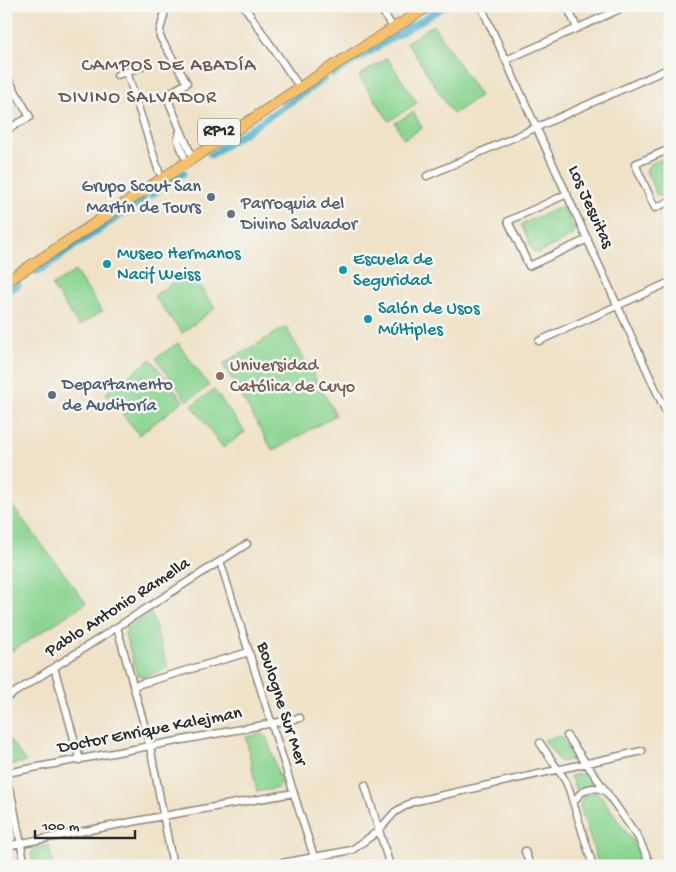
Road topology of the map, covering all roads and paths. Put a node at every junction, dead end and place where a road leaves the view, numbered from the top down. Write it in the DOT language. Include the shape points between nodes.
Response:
graph roads {
  1 [pos="164,6"];
  2 [pos="244,6"];
  3 [pos="379,6"];
  4 [pos="416,6"];
  5 [pos="429,6"];
  6 [pos="481,6"];
  7 [pos="567,6"];
  8 [pos="617,8"];
  9 [pos="390,23"];
  10 [pos="577,28"];
  11 [pos="506,60"];
  12 [pos="142,68"];
  13 [pos="670,68"];
  14 [pos="127,72"];
  15 [pos="6,75"];
  16 [pos="117,75"];
  17 [pos="296,82"];
  18 [pos="537,127"];
  19 [pos="6,130"];
  20 [pos="670,148"];
  21 [pos="187,154"];
  22 [pos="159,172"];
  23 [pos="427,176"];
  24 [pos="567,194"];
  25 [pos="670,202"];
  26 [pos="588,239"];
  27 [pos="6,274"];
  28 [pos="6,282"];
  29 [pos="670,282"];
  30 [pos="618,306"];
  31 [pos="539,341"];
  32 [pos="670,421"];
  33 [pos="247,544"];
  34 [pos="220,561"];
  35 [pos="117,627"];
  36 [pos="249,652"];
  37 [pos="54,667"];
  38 [pos="133,686"];
  39 [pos="6,698"];
  40 [pos="300,718"];
  41 [pos="272,724"];
  42 [pos="567,736"];
  43 [pos="540,743"];
  44 [pos="150,746"];
  45 [pos="642,751"];
  46 [pos="80,760"];
  47 [pos="586,763"];
  48 [pos="558,770"];
  49 [pos="6,774"];
  50 [pos="6,780"];
  51 [pos="365,785"];
  52 [pos="6,789"];
  53 [pos="606,792"];
  54 [pos="294,793"];
  55 [pos="12,798"];
  56 [pos="574,803"];
  57 [pos="163,816"];
  58 [pos="379,830"];
  59 [pos="20,844"];
  60 [pos="6,846"];
  61 [pos="525,851"];
  62 [pos="314,857"];
  63 [pos="25,866"];
  64 [pos="173,866"];
  65 [pos="266,866"];
  66 [pos="390,866"];
  67 [pos="530,866"];
  68 [pos="593,866"];
  69 [pos="651,866"];
  1 -- 21 [label="street" via="165,18 160,37 187,84 166,95"];
  2 -- 17 [label="street"];
  3 -- 9 [label="street"];
  4 -- 9 [label="main road, RP12"];
  5 -- 28 [label="main road, RP12"];
  6 -- 11 [label="street, Los Jesuitas"];
  7 -- 10 [label="street"];
  8 -- 10 [label="street"];
  9 -- 17 [label="main road, RP12"];
  10 -- 11 [label="street"];
  11 -- 18 [label="street, Los Jesuitas"];
  12 -- 14 [label="street"];
  13 -- 18 [label="street"];
  14 -- 16 [label="street"];
  14 -- 22 [label="street"];
  15 -- 19 [label="street" via="30,117"];
  17 -- 21 [label="main road, RP12"];
  18 -- 23 [label="street"];
  18 -- 24 [label="street, Los Jesuitas"];
  20 -- 25 [label="street" via="635,164 655,208"];
  21 -- 22 [label="main road, RP12"];
  22 -- 27 [label="main road, RP12"];
  24 -- 26 [label="street, Los Jesuitas"];
  24 -- 26 [label="street" via="508,221 529,266"];
  26 -- 30 [label="street, Los Jesuitas"];
  29 -- 30 [label="street"];
  30 -- 31 [label="street"];
  30 -- 32 [label="street, Los Jesuitas"];
  33 -- 34 [label="street, Pablo Antonio Ramella"];
  34 -- 35 [label="street, Pablo Antonio Ramella"];
  34 -- 36 [label="street, Boulogne Sur Mer"];
  35 -- 37 [label="street, Pablo Antonio Ramella"];
  35 -- 38 [label="street"];
  36 -- 38 [label="street"];
  36 -- 41 [label="street, Boulogne Sur Mer"];
  37 -- 39 [label="street, Pablo Antonio Ramella"];
  37 -- 46 [label="street"];
  38 -- 44 [label="street"];
  40 -- 41 [label="street, Doctor Enrique Kalejman"];
  41 -- 44 [label="street, Doctor Enrique Kalejman"];
  41 -- 54 [label="street, Boulogne Sur Mer"];
  42 -- 47 [label="street"];
  43 -- 48 [label="street"];
  44 -- 46 [label="street, Doctor Enrique Kalejman"];
  44 -- 57 [label="street"];
  45 -- 47 [label="street"];
  46 -- 49 [label="street, Doctor Enrique Kalejman"];
  47 -- 48 [label="street"];
  47 -- 53 [label="street"];
  48 -- 56 [label="street"];
  48 -- 58 [label="street" via="412,802 395,812"];
  50 -- 55 [label="street"];
  51 -- 58 [label="street"];
  52 -- 55 [label="street"];
  53 -- 56 [label="street" via="600,788 588,789 579,794"];
  53 -- 69 [label="street" via="638,837"];
  54 -- 57 [label="street"];
  54 -- 62 [label="street, Boulogne Sur Mer"];
  55 -- 59 [label="street"];
  56 -- 68 [label="street"];
  57 -- 59 [label="street"];
  57 -- 64 [label="street"];
  58 -- 62 [label="street" via="352,850"];
  58 -- 66 [label="street"];
  59 -- 60 [label="street"];
  59 -- 63 [label="street"];
  61 -- 67 [label="street"];
  62 -- 65 [label="street"];
}
